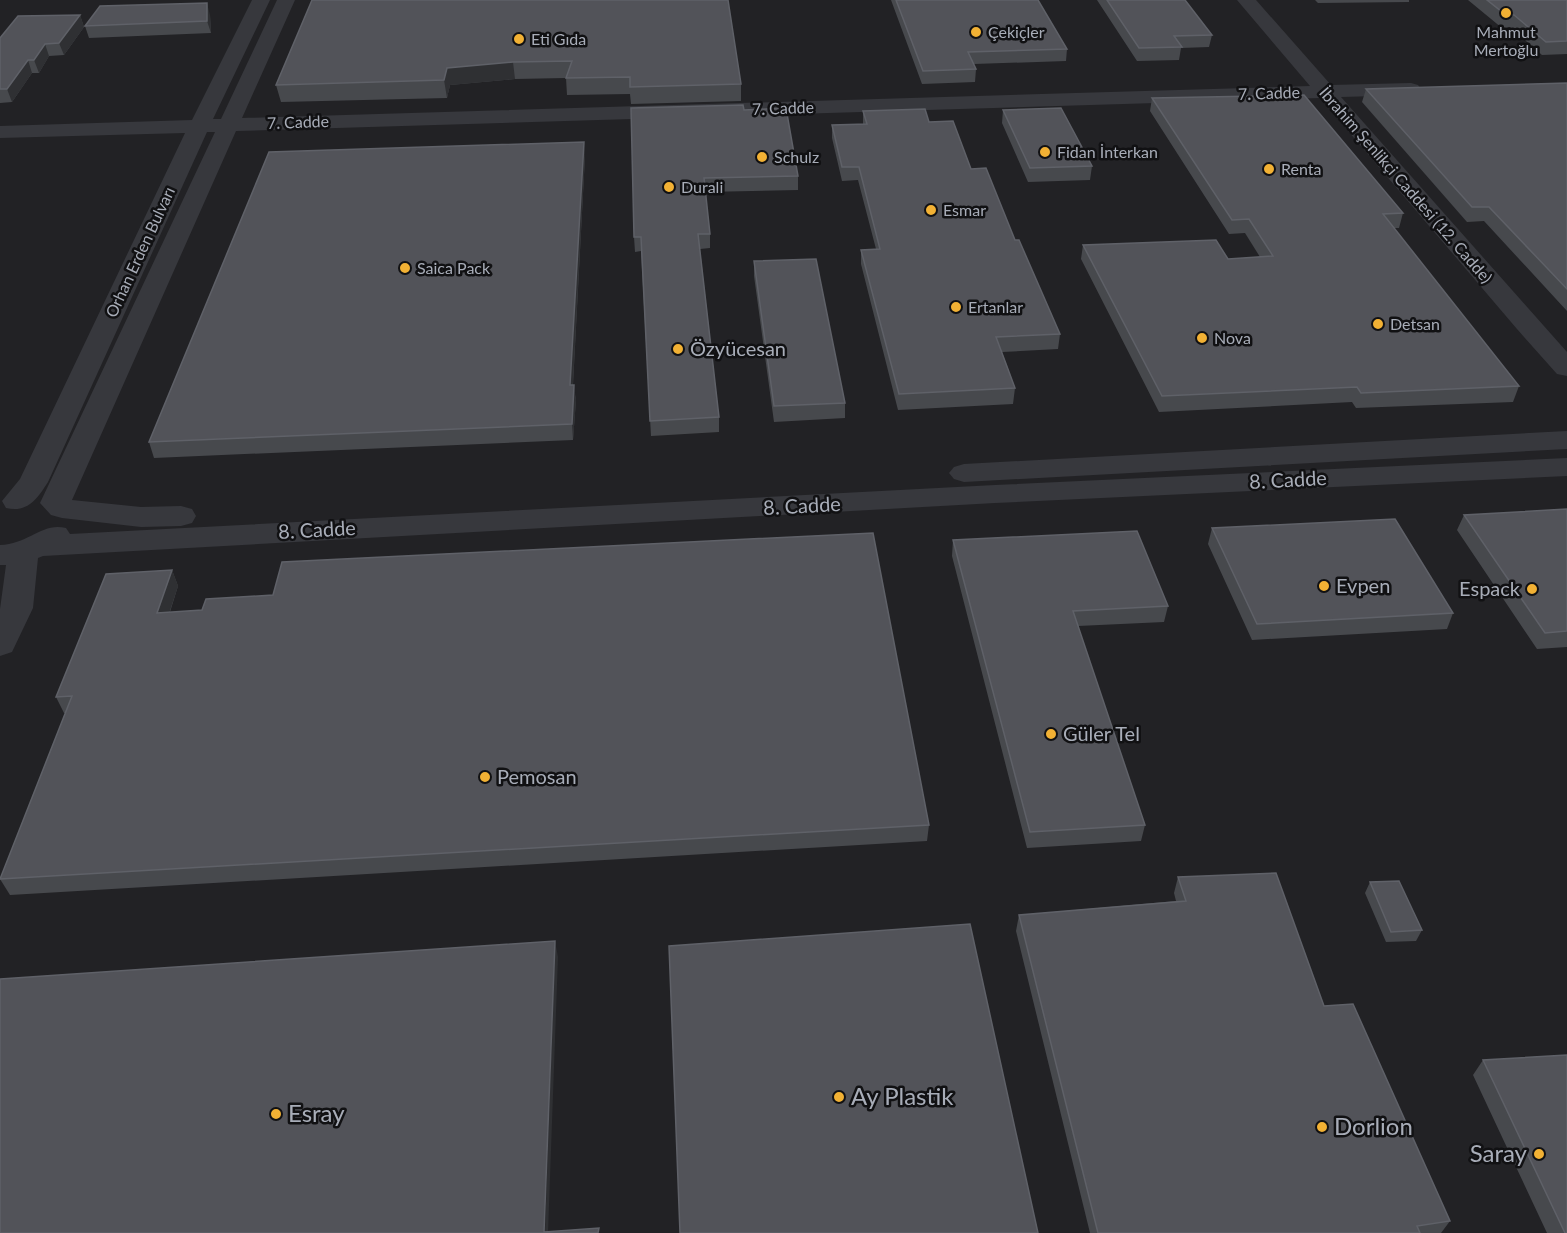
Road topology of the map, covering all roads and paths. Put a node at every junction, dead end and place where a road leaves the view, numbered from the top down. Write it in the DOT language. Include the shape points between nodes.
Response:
graph roads {
  1 [pos="261,0"];
  2 [pos="286,0"];
  3 [pos="1246,0"];
  4 [pos="1430,88"];
  5 [pos="1327,92"];
  6 [pos="230,124"];
  7 [pos="201,125"];
  8 [pos="0,132"];
  9 [pos="1567,368"];
  10 [pos="1567,440"];
  11 [pos="1567,466"];
  12 [pos="8,504"];
  13 [pos="58,506"];
  14 [pos="20,551"];
  15 [pos="0,644"];
  1 -- 7 [label="street, Orhan Erden Bulvarı"];
  2 -- 6 [label="street, Orhan Erden Bulvarı"];
  3 -- 5 [label="street, İbrahim Şenlikçi Caddesi (12. Cadde)"];
  4 -- 5 [label="street, 7. Cadde"];
  5 -- 6 [label="street, 7. Cadde"];
  5 -- 9 [label="street, İbrahim Şenlikçi Caddesi (12. Cadde)"];
  6 -- 7 [label="street, 7. Cadde"];
  6 -- 13 [label="street, Orhan Erden Bulvarı"];
  7 -- 8 [label="street, 7. Cadde"];
  7 -- 12 [label="street, Orhan Erden Bulvarı" via="33,482"];
  10 -- 13 [label="street, 8. Cadde" via="1098,464 679,494 141,517"];
  11 -- 14 [label="street, 8. Cadde" via="995,494"];
  12 -- 13 [label="street, Orhan Erden Bulvarı" via="31,500"];
  13 -- 14 [label="street, Orhan Erden Bulvarı" via="65,515 58,532"];
  14 -- 15 [label="street" via="16,608"];
}
